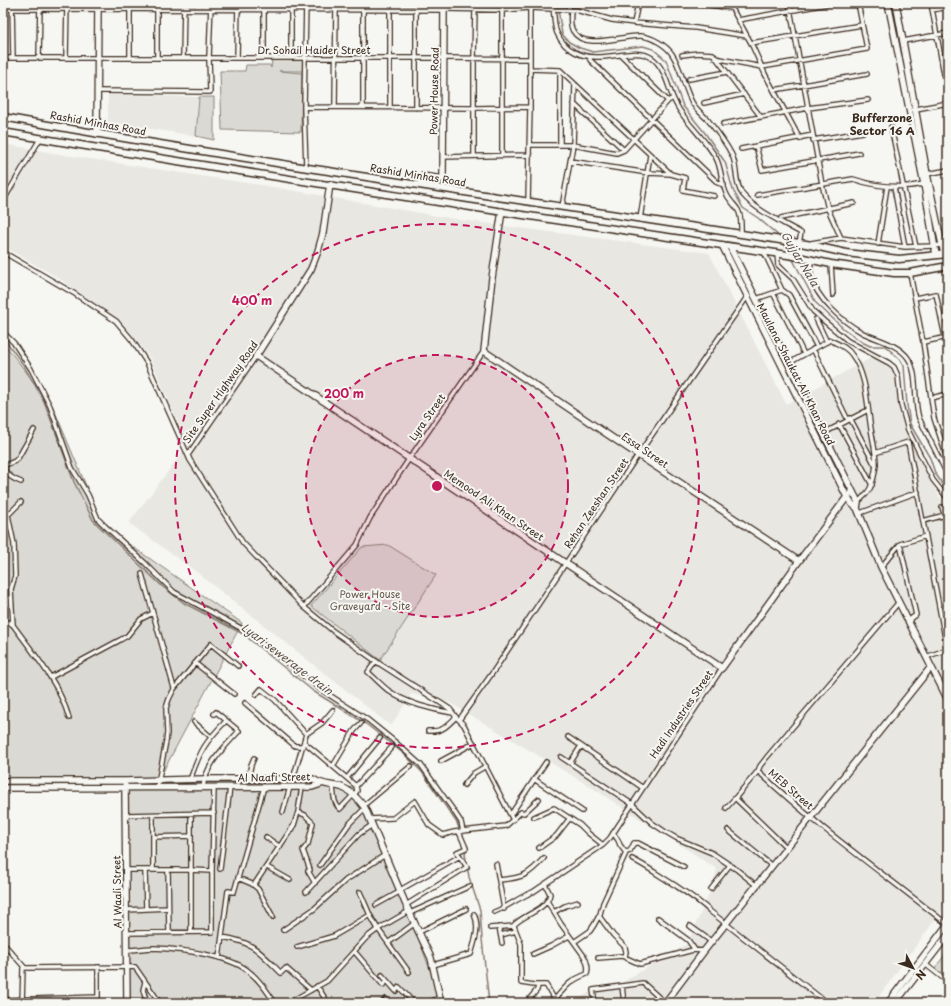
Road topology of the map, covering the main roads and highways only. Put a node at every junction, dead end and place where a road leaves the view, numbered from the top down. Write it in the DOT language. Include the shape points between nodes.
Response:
graph roads {
  1 [pos="3,117"];
  2 [pos="3,132"];
  3 [pos="540,203"];
  4 [pos="577,209"];
  5 [pos="538,217"];
  6 [pos="574,222"];
  7 [pos="946,254"];
  8 [pos="928,256"];
  9 [pos="948,266"];
  10 [pos="929,270"];
  1 -- 3 [label="main road, Rashid Minhas Road"];
  2 -- 5 [label="main road" via="196,165"];
  3 -- 4 [label="main road, Rashid Minhas Road"];
  3 -- 5 [label="main road" via="544,211"];
  4 -- 6 [label="main road" via="570,214"];
  4 -- 8 [label="main road, Rashid Minhas Road" via="782,240 830,250 899,259"];
  5 -- 6 [label="main road"];
  6 -- 10 [label="main road" via="894,273"];
  7 -- 8 [label="main road, Rashid Minhas Road"];
  8 -- 10 [label="main road"];
  9 -- 10 [label="main road"];
}
